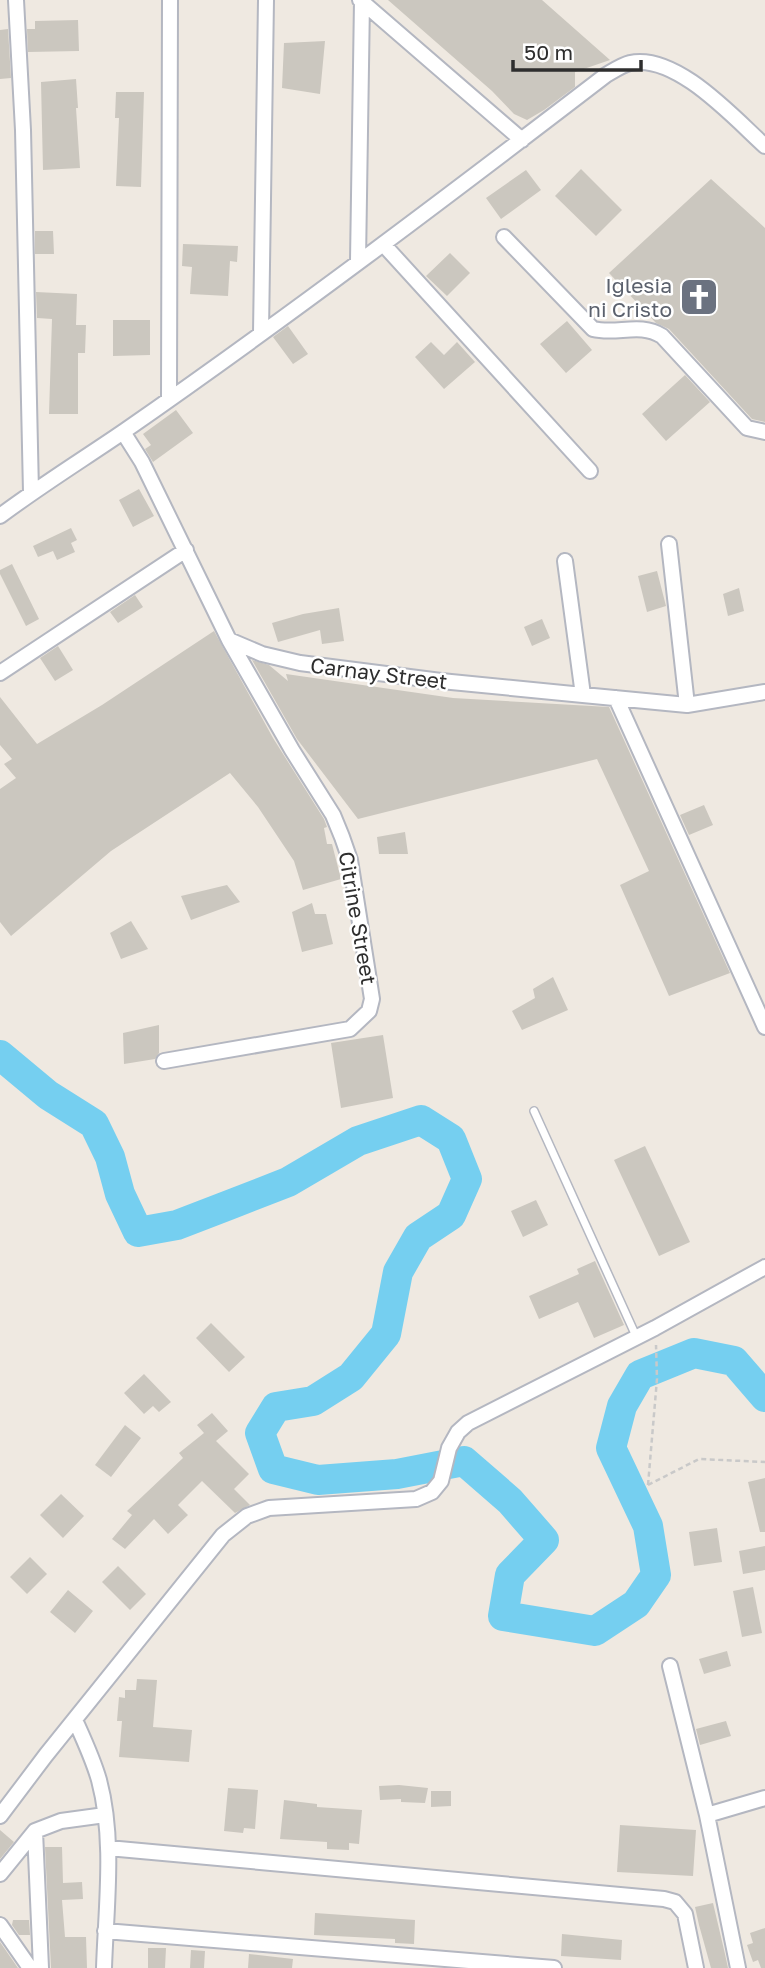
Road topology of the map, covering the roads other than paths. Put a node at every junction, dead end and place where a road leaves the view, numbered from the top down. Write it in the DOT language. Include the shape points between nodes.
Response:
graph roads {
  1 [pos="16,0"];
  2 [pos="170,0"];
  3 [pos="266,0"];
  4 [pos="361,1"];
  5 [pos="522,140"];
  6 [pos="765,146"];
  7 [pos="504,237"];
  8 [pos="384,245"];
  9 [pos="358,261"];
  10 [pos="261,332"];
  11 [pos="169,398"];
  12 [pos="123,432"];
  13 [pos="765,432"];
  14 [pos="590,471"];
  15 [pos="31,492"];
  16 [pos="0,516"];
  17 [pos="669,544"];
  18 [pos="186,550"];
  19 [pos="565,561"];
  20 [pos="229,640"];
  21 [pos="0,673"];
  22 [pos="765,692"];
  23 [pos="583,695"];
  24 [pos="616,698"];
  25 [pos="687,705"];
  26 [pos="765,1027"];
  27 [pos="164,1061"];
  28 [pos="534,1111"];
  29 [pos="765,1267"];
  30 [pos="636,1336"];
  31 [pos="670,1666"];
  32 [pos="75,1720"];
  33 [pos="765,1798"];
  34 [pos="105,1815"];
  35 [pos="707,1815"];
  36 [pos="0,1816"];
  37 [pos="35,1831"];
  38 [pos="108,1848"];
  39 [pos="0,1874"];
  40 [pos="0,1926"];
  41 [pos="105,1931"];
  42 [pos="30,1968"];
  43 [pos="41,1968"];
  44 [pos="104,1968"];
  45 [pos="554,1968"];
  46 [pos="696,1968"];
  47 [pos="738,1968"];
  1 -- 15 [label="street"];
  2 -- 11 [label="street"];
  3 -- 10 [label="street"];
  4 -- 5 [label="street"];
  4 -- 9 [label="street"];
  5 -- 6 [label="street" via="606,75 629,63 654,62 693,82"];
  5 -- 8 [label="street"];
  7 -- 13 [label="street" via="593,329 652,330 747,428"];
  8 -- 9 [label="street"];
  8 -- 14 [label="street"];
  9 -- 10 [label="street"];
  10 -- 11 [label="street"];
  11 -- 12 [label="street"];
  12 -- 15 [label="street"];
  12 -- 18 [label="street"];
  15 -- 16 [label="street"];
  17 -- 25 [label="street"];
  18 -- 20 [label="street"];
  18 -- 21 [label="street"];
  19 -- 23 [label="street"];
  20 -- 23 [label="street, Carnay Street" via="300,663"];
  20 -- 27 [label="street, Citrine Street" via="342,837 350,860 372,999 369,1011 350,1029"];
  22 -- 25 [label="street, Carnay Street"];
  23 -- 24 [label="street, Carnay Street"];
  24 -- 25 [label="street, Carnay Street"];
  24 -- 26 [label="street"];
  28 -- 30 [label="lane"];
  29 -- 30 [label="street"];
  30 -- 32 [label="street" via="468,1423 449,1448 441,1481 432,1492 416,1499 269,1508 247,1516 223,1535"];
  31 -- 35 [label="street"];
  32 -- 34 [label="street" via="99,1782"];
  32 -- 36 [label="street"];
  33 -- 35 [label="street"];
  34 -- 37 [label="street" via="61,1821"];
  34 -- 38 [label="street"];
  35 -- 47 [label="street"];
  37 -- 39 [label="street"];
  37 -- 43 [label="street"];
  38 -- 41 [label="street"];
  38 -- 46 [label="street" via="664,1899 675,1902 685,1914"];
  40 -- 42 [label="street"];
  41 -- 44 [label="street"];
  41 -- 45 [label="street"];
}
